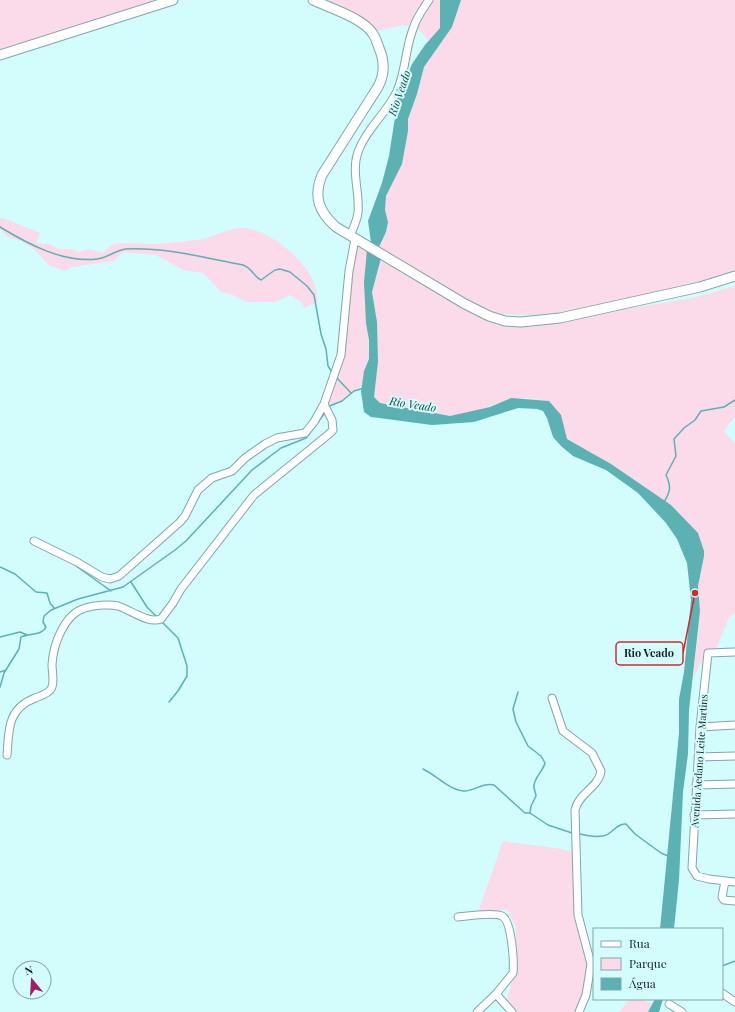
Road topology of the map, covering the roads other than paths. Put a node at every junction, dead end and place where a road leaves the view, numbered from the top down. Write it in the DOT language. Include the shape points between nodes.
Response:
graph roads {
  1 [pos="173,0"];
  2 [pos="313,0"];
  3 [pos="429,0"];
  4 [pos="0,54"];
  5 [pos="352,237"];
  6 [pos="735,276"];
  7 [pos="324,404"];
  8 [pos="34,541"];
  9 [pos="735,652"];
  10 [pos="552,698"];
  11 [pos="735,725"];
  12 [pos="700,727"];
  13 [pos="7,756"];
  14 [pos="735,756"];
  15 [pos="698,757"];
  16 [pos="735,784"];
  17 [pos="696,785"];
  18 [pos="694,814"];
  19 [pos="735,814"];
  20 [pos="725,881"];
  21 [pos="735,882"];
  22 [pos="735,901"];
  23 [pos="458,917"];
  24 [pos="496,994"];
  25 [pos="723,994"];
  26 [pos="735,1002"];
  27 [pos="669,1004"];
  28 [pos="477,1012"];
  29 [pos="512,1012"];
  30 [pos="579,1012"];
  31 [pos="682,1012"];
  1 -- 4 [label="main road"];
  2 -- 5 [label="main road" via="365,26 373,34 384,61 382,79 378,87 318,184 317,194 324,214 336,227"];
  3 -- 5 [label="street" via="412,30 397,90 363,141 358,153 355,174 358,213"];
  5 -- 6 [label="main road" via="465,304 505,321 560,318 700,287"];
  5 -- 7 [label="street" via="341,355"];
  7 -- 8 [label="street" via="305,433 277,438 265,444 249,454 232,471 204,484 180,522 119,576 110,579 102,577"];
  7 -- 13 [label="street" via="333,426 329,434 254,495 181,589 165,616 153,620 110,605 85,608 67,621 54,656 52,688 24,703 14,713 10,725"];
  9 -- 12 [label="street, Avenida Aedano Leite Martins" via="708,653"];
  10 -- 30 [label="street" via="563,731 592,753 601,771 575,810 578,915 591,964 586,995"];
  11 -- 12 [label="street"];
  12 -- 15 [label="street, Avenida Aedano Leite Martins"];
  14 -- 15 [label="street"];
  15 -- 17 [label="street, Avenida Aedano Leite Martins"];
  16 -- 17 [label="street"];
  17 -- 18 [label="street, Avenida Aedano Leite Martins"];
  18 -- 19 [label="street"];
  18 -- 20 [label="street, Avenida Aedano Leite Martins" via="692,868 697,876"];
  20 -- 21 [label="street"];
  20 -- 22 [label="street" via="722,897 724,900"];
  23 -- 24 [label="street" via="498,915 507,920 514,967 511,977"];
  24 -- 28 [label="street"];
  24 -- 29 [label="street"];
  25 -- 26 [label="street"];
  27 -- 31 [label="street"];
}
